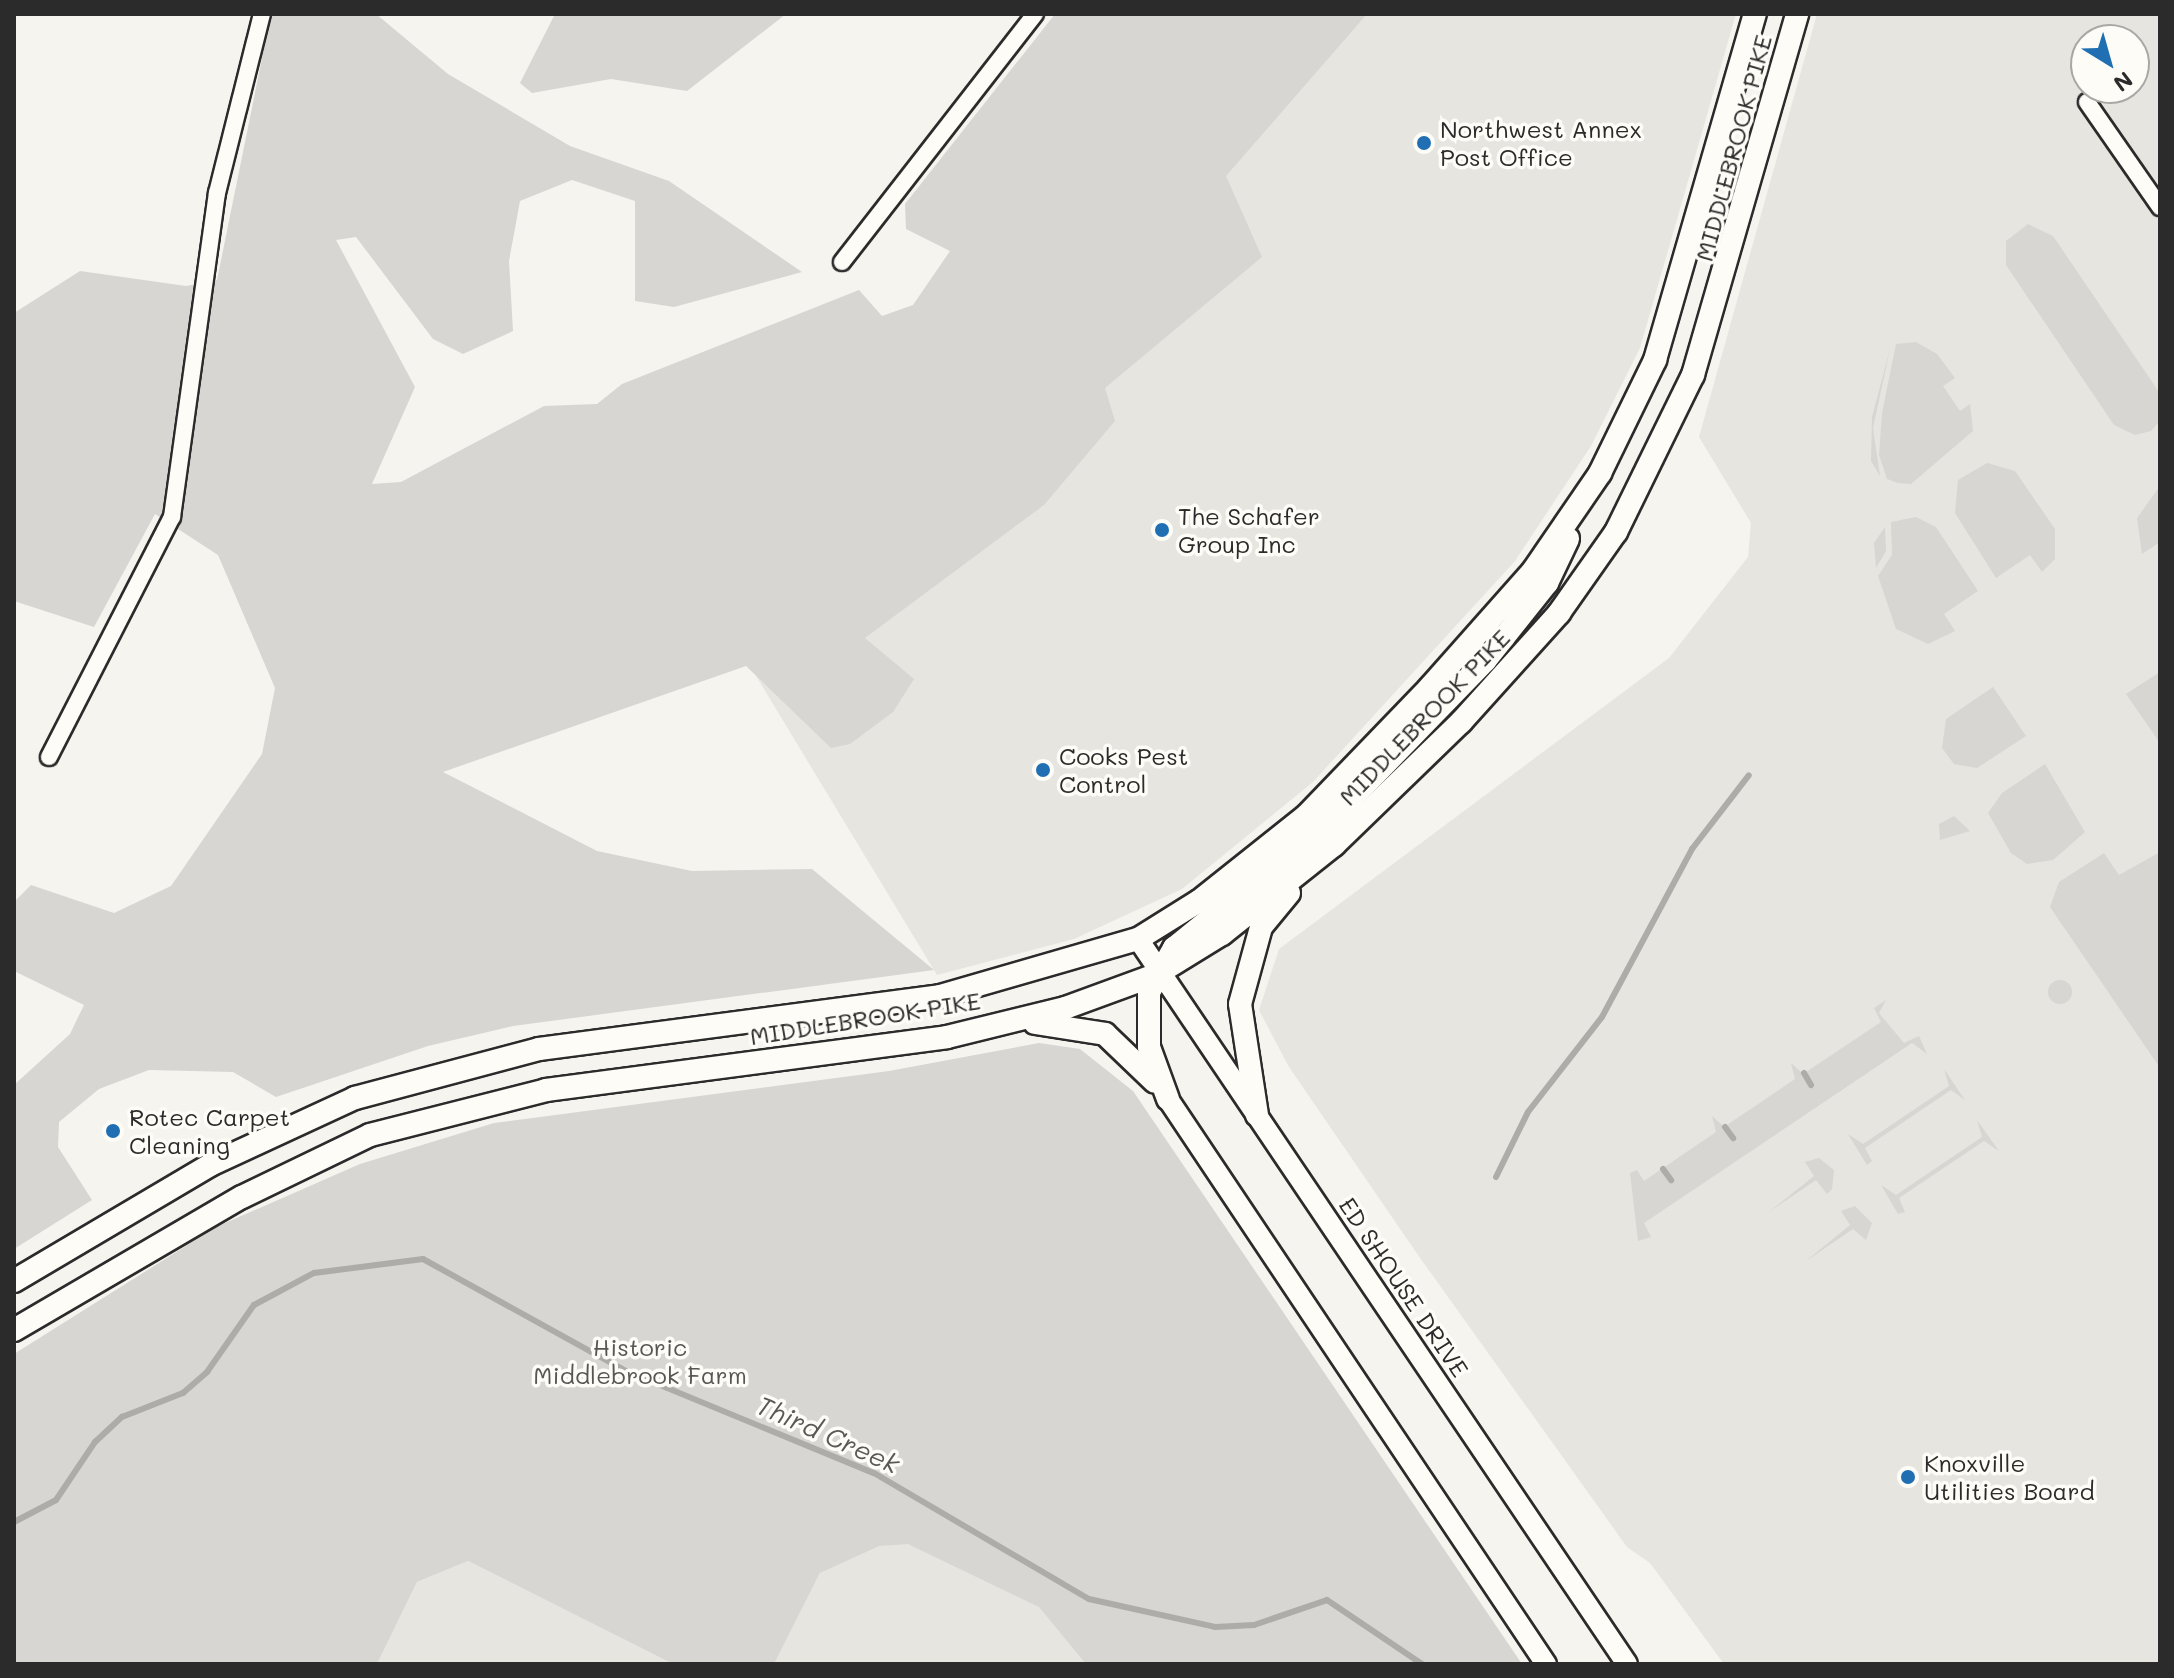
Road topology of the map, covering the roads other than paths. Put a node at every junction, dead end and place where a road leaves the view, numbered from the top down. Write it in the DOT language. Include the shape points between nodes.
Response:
graph roads {
  1 [pos="262,14"];
  2 [pos="1035,14"];
  3 [pos="1755,14"];
  4 [pos="1797,14"];
  5 [pos="2088,104"];
  6 [pos="2160,207"];
  7 [pos="842,262"];
  8 [pos="1600,473"];
  9 [pos="49,757"];
  10 [pos="1321,856"];
  11 [pos="1138,939"];
  12 [pos="1161,973"];
  13 [pos="947,1037"];
  14 [pos="1168,1099"];
  15 [pos="1257,1115"];
  16 [pos="14,1281"];
  17 [pos="14,1330"];
  18 [pos="1546,1664"];
  19 [pos="1627,1664"];
  1 -- 9 [label="street" via="217,193 172,517"];
  2 -- 7 [label="street"];
  3 -- 8 [label="main road, MIDDLEBROOK PIKE" via="1655,360"];
  4 -- 10 [label="main road, MIDDLEBROOK PIKE" via="1693,375 1616,532 1559,613 1471,711"];
  5 -- 6 [label="street"];
  8 -- 11 [label="main road, MIDDLEBROOK PIKE" via="1533,571 1307,815"];
  8 -- 12 [label="main road" via="1547,583 1485,661 1326,825 1174,948"];
  10 -- 12 [label="main road, MIDDLEBROOK PIKE"];
  10 -- 15 [label="main road" via="1261,927 1246,967 1240,1041"];
  11 -- 12 [label="street, ED SHOUSE DRIVE"];
  11 -- 16 [label="main road, MIDDLEBROOK PIKE" via="940,996 539,1049 443,1070 262,1139"];
  12 -- 13 [label="main road, MIDDLEBROOK PIKE" via="1065,1008"];
  12 -- 14 [label="main road" via="1149,992 1149,1047"];
  12 -- 15 [label="street, ED SHOUSE DRIVE"];
  13 -- 14 [label="main road" via="1052,1021 1105,1034 1140,1062"];
  13 -- 17 [label="main road, MIDDLEBROOK PIKE" via="453,1109 370,1135 242,1197"];
  14 -- 18 [label="street"];
  15 -- 19 [label="street, ED SHOUSE DRIVE"];
}
